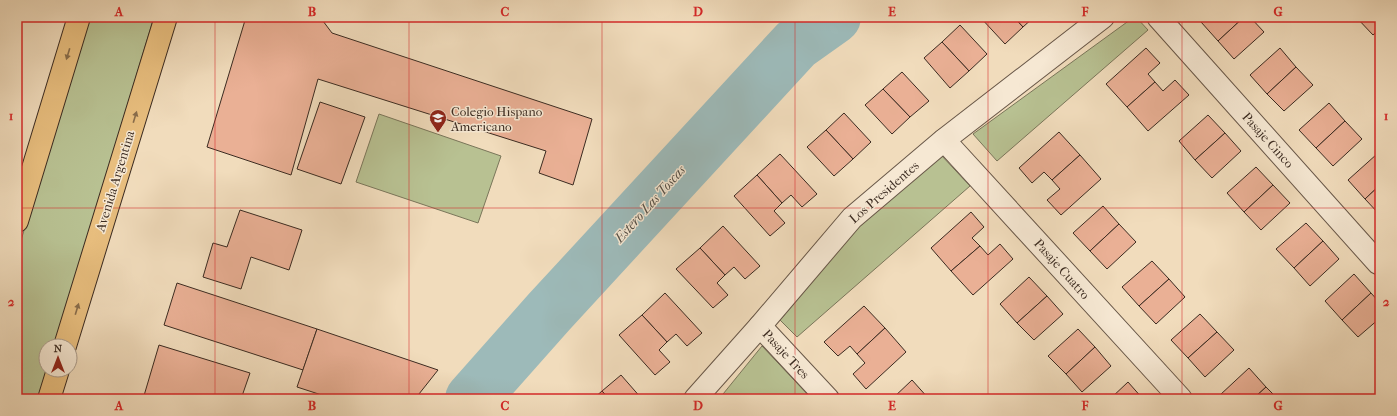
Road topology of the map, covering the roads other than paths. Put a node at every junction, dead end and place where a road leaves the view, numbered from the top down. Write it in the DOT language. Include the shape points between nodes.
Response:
graph roads {
  1 [pos="79,17"];
  2 [pos="166,17"];
  3 [pos="1103,17"];
  4 [pos="1158,17"];
  5 [pos="944,140"];
  6 [pos="17,221"];
  7 [pos="1378,263"];
  8 [pos="760,326"];
  9 [pos="67,338"];
  10 [pos="56,378"];
  11 [pos="49,399"];
  12 [pos="695,399"];
  13 [pos="828,399"];
  14 [pos="1181,399"];
  1 -- 6 [label="main road, one-way"];
  9 -- 2 [label="main road, Avenida Argentina, one-way"];
  3 -- 5 [label="street, Los Presidentes"];
  4 -- 7 [label="street, Pasaje Cinco"];
  5 -- 8 [label="street, Los Presidentes" via="852,218"];
  5 -- 14 [label="street, Pasaje Cuatro"];
  8 -- 12 [label="street, Los Presidentes"];
  8 -- 13 [label="street, Pasaje Tres"];
  10 -- 11 [label="main road"];
}
